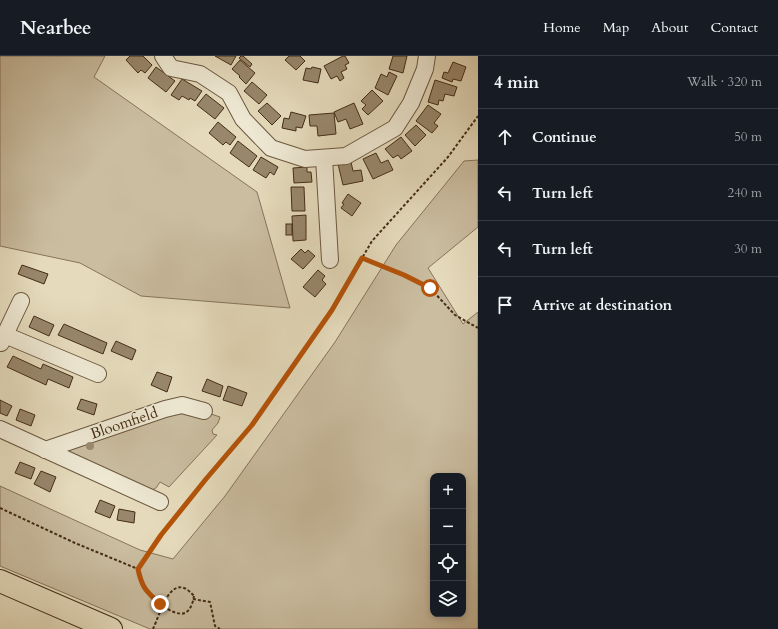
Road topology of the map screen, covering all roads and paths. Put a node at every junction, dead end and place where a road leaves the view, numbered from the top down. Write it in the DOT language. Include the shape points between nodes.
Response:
graph roads {
  1 [pos="163,56"];
  2 [pos="427,56"];
  3 [pos="478,116"];
  4 [pos="324,158"];
  5 [pos="362,258"];
  6 [pos="330,260"];
  7 [pos="21,301"];
  8 [pos="478,328"];
  9 [pos="3,339"];
  10 [pos="98,374"];
  11 [pos="204,411"];
  12 [pos="0,429"];
  13 [pos="46,450"];
  14 [pos="160,502"];
  15 [pos="0,508"];
  16 [pos="138,569"];
  17 [pos="0,581"];
  18 [pos="194,598"];
  19 [pos="111,629"];
  20 [pos="153,629"];
  21 [pos="220,629"];
  1 -- 4 [label="street" via="171,68 200,74 230,93 243,119 271,148 305,159"];
  2 -- 4 [label="street" via="425,69 411,103 395,128 346,156"];
  3 -- 5 [label="path" via="448,157 372,241"];
  4 -- 6 [label="street"];
  5 -- 8 [label="path" via="430,288 455,315"];
  5 -- 16 [label="path" via="332,310 252,425 161,535"];
  7 -- 9 [label="street"];
  9 -- 10 [label="street"];
  11 -- 13 [label="street, Bloomfield" via="182,405 165,409"];
  12 -- 13 [label="street"];
  13 -- 14 [label="street"];
  15 -- 16 [label="path"];
  16 -- 18 [label="path" via="141,582 148,592 172,611 179,614 186,612"];
  17 -- 19 [label="highway"];
  18 -- 20 [label="path, bridge" via="185,588 172,590"];
  18 -- 21 [label="path" via="210,602 215,626"];
}
